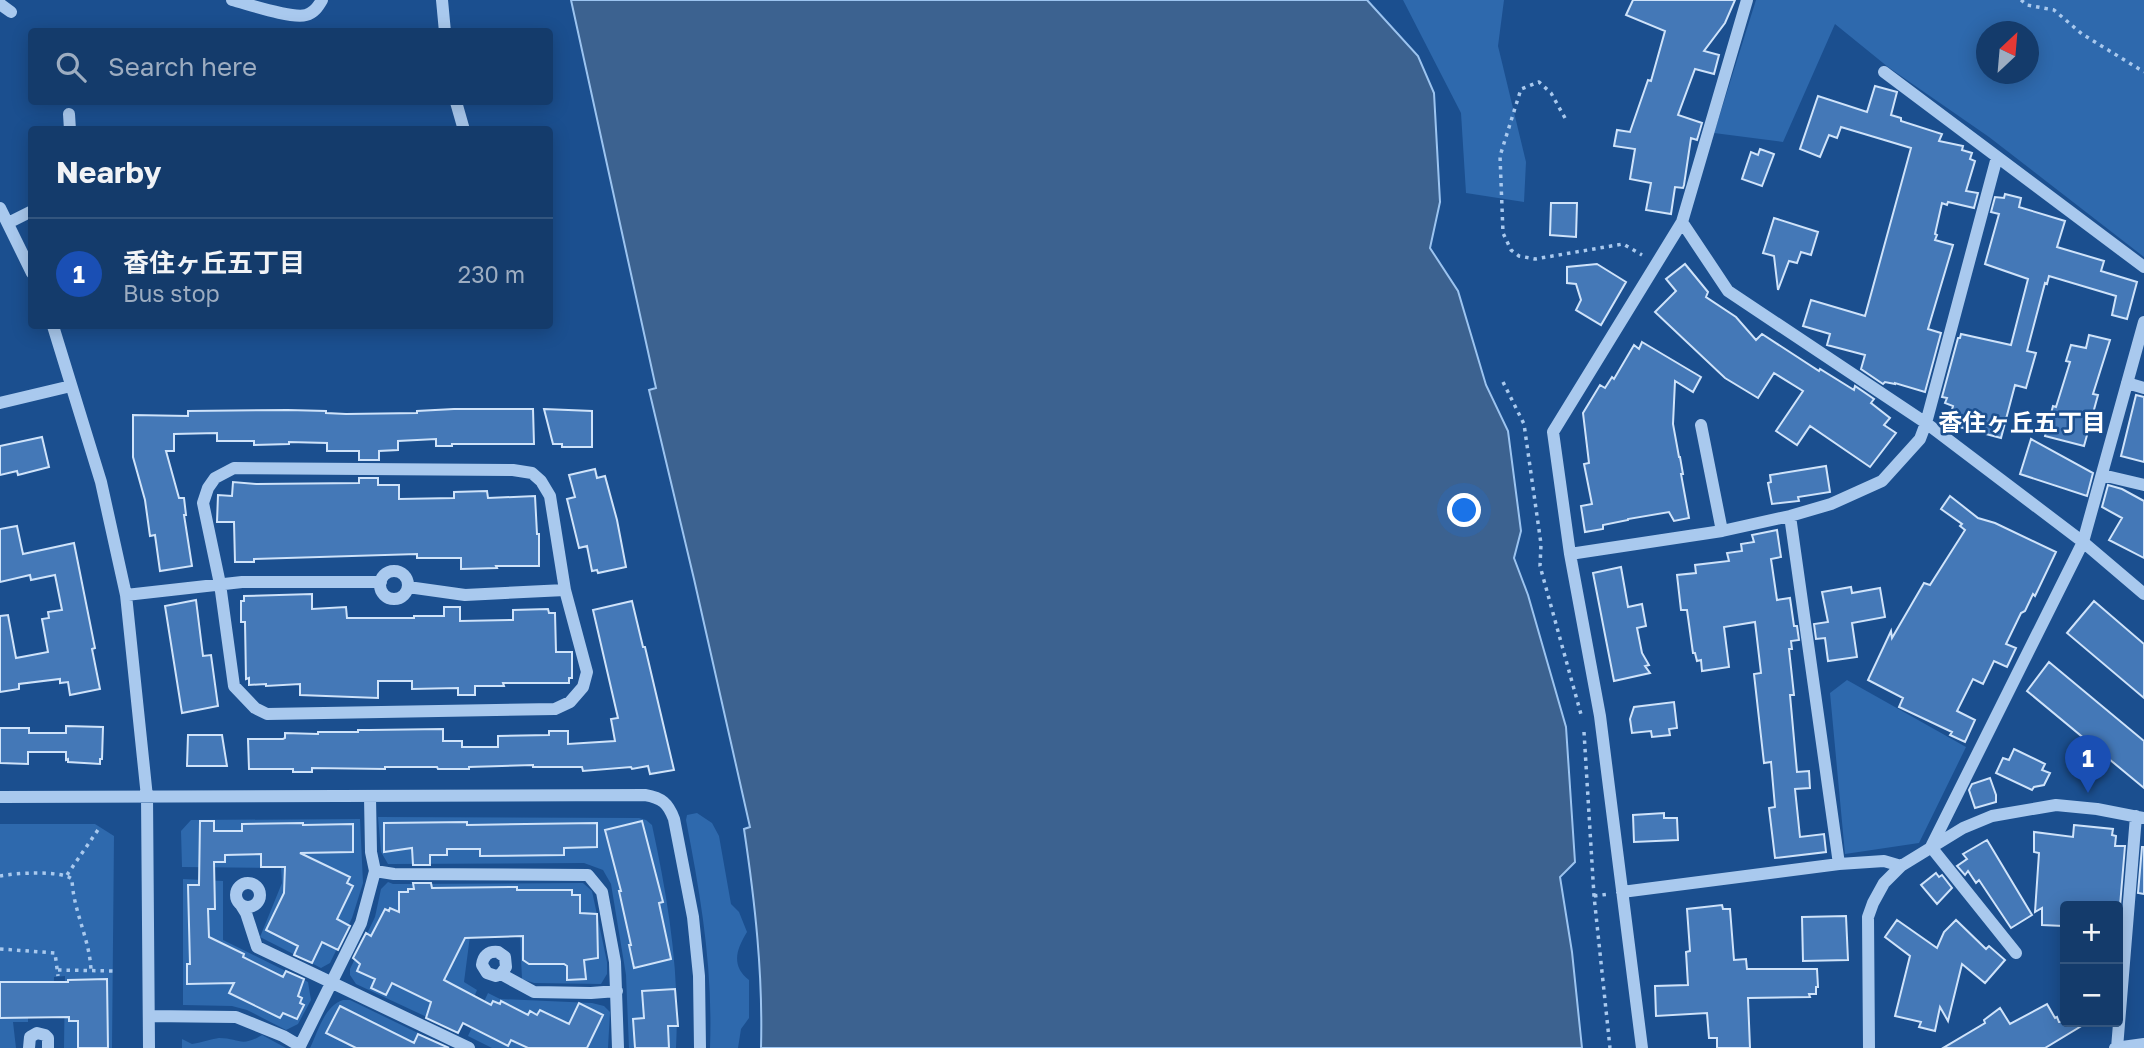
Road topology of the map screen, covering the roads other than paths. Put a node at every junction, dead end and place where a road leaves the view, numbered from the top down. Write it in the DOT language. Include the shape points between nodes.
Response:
graph roads {
  1 [pos="232,0"];
  2 [pos="322,0"];
  3 [pos="442,0"];
  4 [pos="1747,0"];
  5 [pos="0,4"];
  6 [pos="11,12"];
  7 [pos="445,28"];
  8 [pos="1884,72"];
  9 [pos="457,105"];
  10 [pos="69,114"];
  11 [pos="70,126"];
  12 [pos="463,126"];
  13 [pos="1997,157"];
  14 [pos="0,208"];
  15 [pos="28,213"];
  16 [pos="1682,222"];
  17 [pos="8,223"];
  18 [pos="28,265"];
  19 [pos="2144,267"];
  20 [pos="2144,322"];
  21 [pos="53,329"];
  22 [pos="2127,383"];
  23 [pos="71,386"];
  24 [pos="2144,388"];
  25 [pos="0,402"];
  26 [pos="1926,423"];
  27 [pos="1701,425"];
  28 [pos="2102,475"];
  29 [pos="2144,485"];
  30 [pos="1790,516"];
  31 [pos="1722,531"];
  32 [pos="2083,542"];
  33 [pos="1570,554"];
  34 [pos="220,584"];
  35 [pos="565,590"];
  36 [pos="2144,594"];
  37 [pos="126,595"];
  38 [pos="0,797"];
  39 [pos="147,797"];
  40 [pos="370,797"];
  41 [pos="2140,817"];
  42 [pos="1931,847"];
  43 [pos="1839,864"];
  44 [pos="1901,866"];
  45 [pos="374,871"];
  46 [pos="1622,892"];
  47 [pos="241,905"];
  48 [pos="2016,953"];
  49 [pos="500,974"];
  50 [pos="331,982"];
  51 [pos="617,991"];
  52 [pos="149,1016"];
  53 [pos="2144,1044"];
  54 [pos="300,1047"];
  55 [pos="29,1048"];
  56 [pos="48,1048"];
  57 [pos="149,1048"];
  58 [pos="469,1048"];
  59 [pos="618,1048"];
  60 [pos="699,1048"];
  61 [pos="1642,1048"];
  62 [pos="1869,1048"];
  63 [pos="2116,1048"];
  1 -- 2 [label="street" via="295,16 314,11"];
  3 -- 7 [label="street"];
  4 -- 16 [label="street"];
  5 -- 6 [label="street"];
  8 -- 13 [label="street"];
  9 -- 12 [label="street"];
  10 -- 11 [label="street"];
  13 -- 19 [label="street"];
  13 -- 26 [label="street"];
  14 -- 17 [label="street"];
  15 -- 17 [label="street"];
  16 -- 26 [label="street" via="1728,291"];
  16 -- 33 [label="street" via="1553,432"];
  17 -- 18 [label="street"];
  20 -- 22 [label="street"];
  21 -- 23 [label="street"];
  22 -- 24 [label="street"];
  22 -- 28 [label="street"];
  23 -- 25 [label="street"];
  23 -- 37 [label="street" via="101,482"];
  26 -- 30 [label="street" via="1920,439 1882,481"];
  26 -- 32 [label="street"];
  27 -- 31 [label="street"];
  28 -- 29 [label="street"];
  28 -- 32 [label="street"];
  30 -- 31 [label="street"];
  30 -- 43 [label="street"];
  31 -- 33 [label="street"];
  32 -- 36 [label="street"];
  32 -- 42 [label="street"];
  33 -- 46 [label="street" via="1600,716"];
  34 -- 35 [label="street" via="381,582 389,597 401,597 408,587 465,595"];
  34 -- 35 [label="street" via="203,503 215,478 234,468 513,470 532,473 550,496"];
  34 -- 35 [label="street" via="234,686 267,714 555,709 570,702 583,687 587,673"];
  34 -- 37 [label="street"];
  37 -- 39 [label="street"];
  38 -- 39 [label="street"];
  39 -- 40 [label="street"];
  39 -- 52 [label="street"];
  40 -- 45 [label="street"];
  40 -- 60 [label="street" via="659,797 674,819 693,917"];
  41 -- 42 [label="street" via="2056,805 2021,810 1992,816"];
  41 -- 63 [label="street"];
  42 -- 44 [label="street"];
  42 -- 48 [label="street"];
  43 -- 44 [label="street" via="1884,861"];
  43 -- 46 [label="street"];
  44 -- 62 [label="street" via="1884,883 1868,916"];
  45 -- 50 [label="street" via="361,923"];
  45 -- 51 [label="street" via="589,875 602,892"];
  46 -- 61 [label="street"];
  47 -- 50 [label="street" via="257,947"];
  49 -- 51 [label="street" via="534,992"];
  50 -- 54 [label="street"];
  50 -- 58 [label="street"];
  51 -- 59 [label="street"];
  52 -- 54 [label="street" via="236,1017"];
  52 -- 57 [label="street"];
  53 -- 63 [label="street"];
  55 -- 56 [label="street" via="30,1037 37,1033 48,1038"];
}
